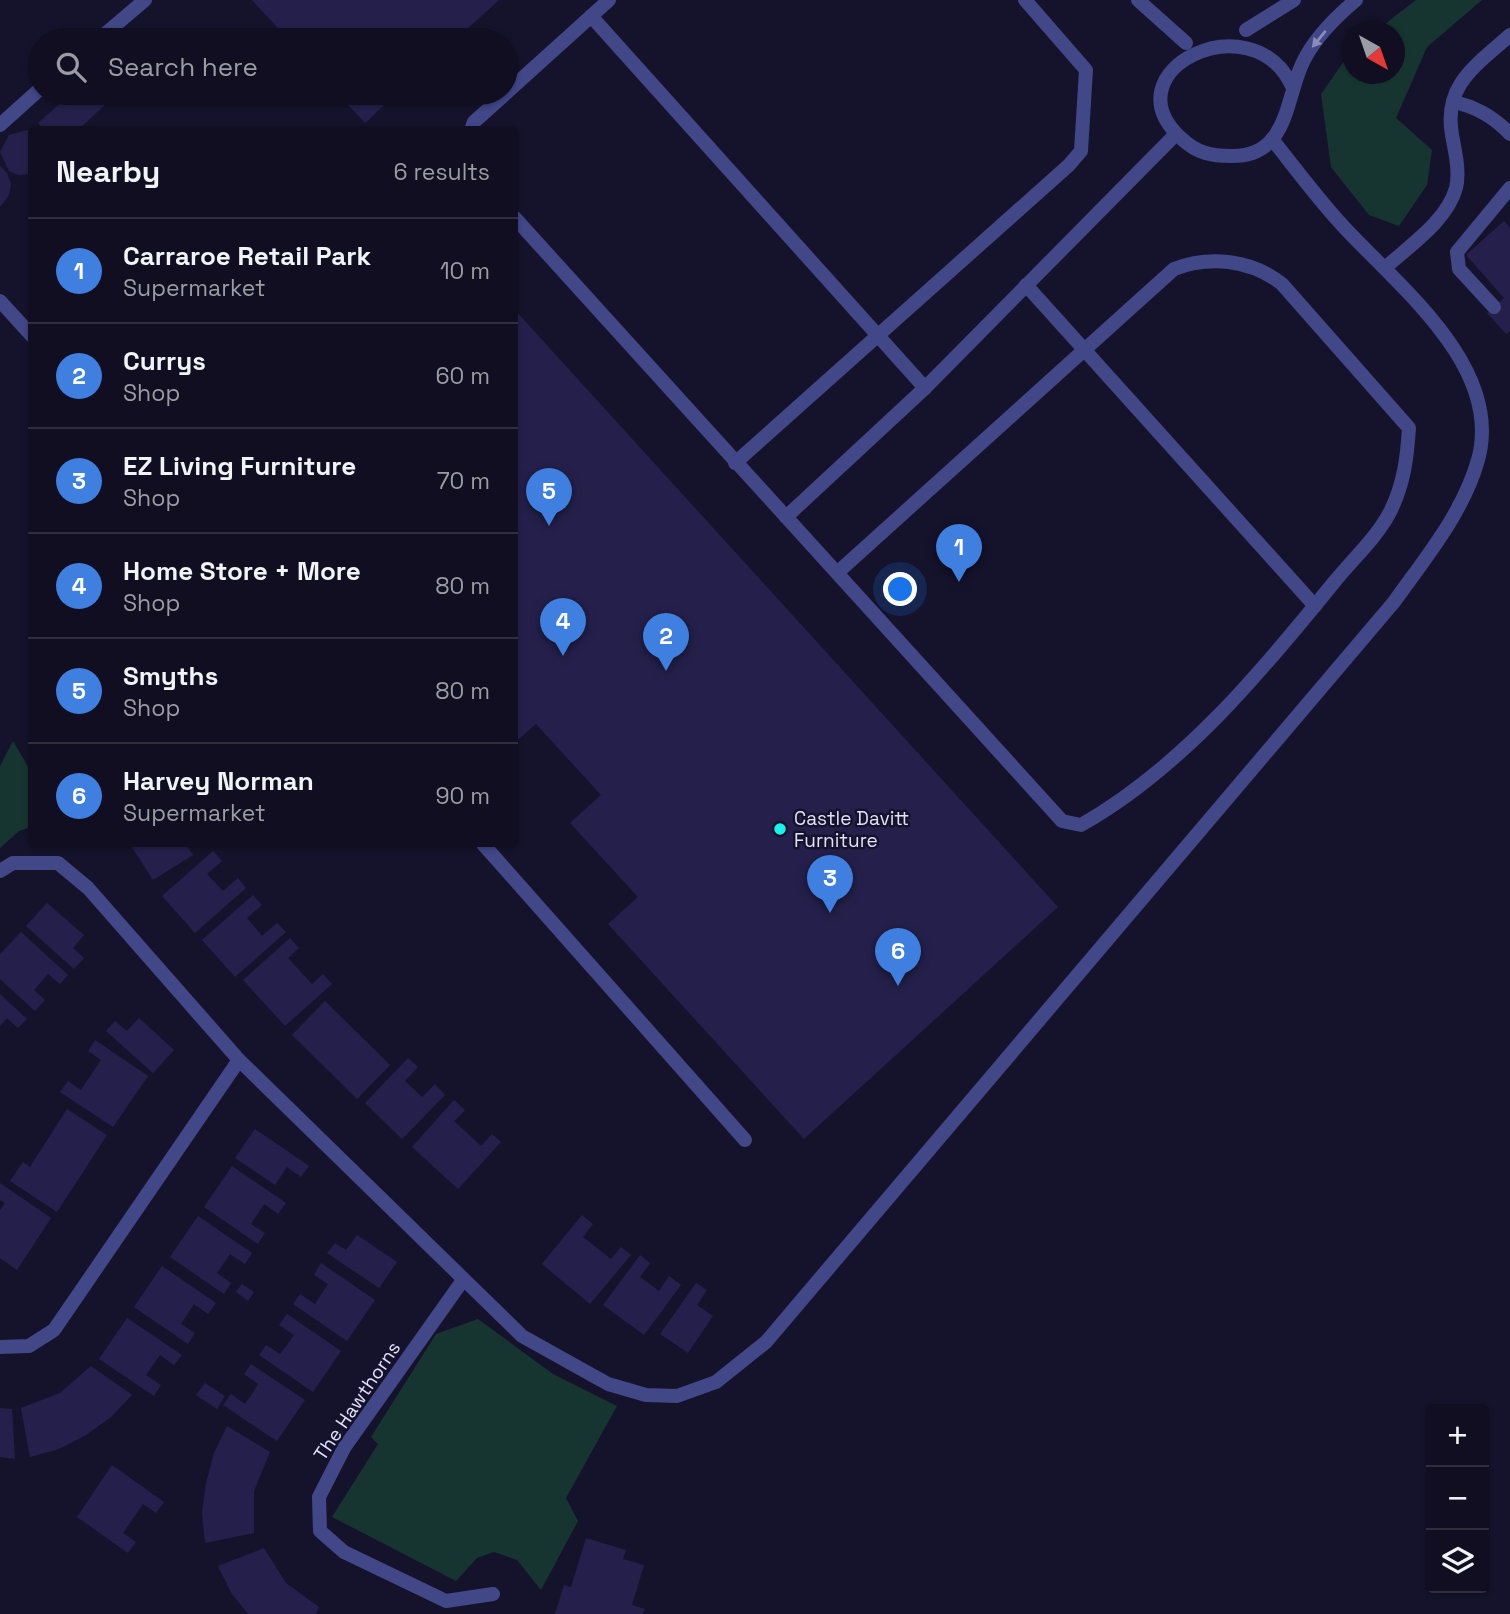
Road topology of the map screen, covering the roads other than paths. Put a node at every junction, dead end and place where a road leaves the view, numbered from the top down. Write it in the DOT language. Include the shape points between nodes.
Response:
graph roads {
  1 [pos="145,0"];
  2 [pos="609,0"];
  3 [pos="1025,0"];
  4 [pos="1138,0"];
  5 [pos="1294,0"];
  6 [pos="1356,0"];
  7 [pos="591,16"];
  8 [pos="112,28"];
  9 [pos="1203,33"];
  10 [pos="1510,35"];
  11 [pos="1186,43"];
  12 [pos="518,82"];
  13 [pos="1292,86"];
  14 [pos="28,100"];
  15 [pos="1454,102"];
  16 [pos="492,105"];
  17 [pos="1510,110"];
  18 [pos="1498,121"];
  19 [pos="0,125"];
  20 [pos="472,126"];
  21 [pos="1176,134"];
  22 [pos="1510,134"];
  23 [pos="1272,139"];
  24 [pos="1510,188"];
  25 [pos="518,221"];
  26 [pos="1385,268"];
  27 [pos="1026,285"];
  28 [pos="0,301"];
  29 [pos="1494,307"];
  30 [pos="28,332"];
  31 [pos="879,337"];
  32 [pos="1083,350"];
  33 [pos="925,388"];
  34 [pos="735,463"];
  35 [pos="786,517"];
  36 [pos="837,573"];
  37 [pos="1315,606"];
  38 [pos="486,847"];
  39 [pos="0,871"];
  40 [pos="239,1060"];
  41 [pos="746,1140"];
  42 [pos="463,1280"];
  43 [pos="0,1347"];
  44 [pos="493,1594"];
  1 -- 8 [label="street"];
  2 -- 7 [label="street"];
  3 -- 31 [label="street" via="1086,70 1081,151"];
  4 -- 11 [label="street"];
  5 -- 13 [label="street" via="1240,29 1268,42 1284,62"];
  6 -- 13 [label="street, one-way" via="1305,57"];
  7 -- 12 [label="street"];
  7 -- 31 [label="street"];
  9 -- 11 [label="street"];
  10 -- 15 [label="street" via="1455,89"];
  11 -- 21 [label="street" via="1169,62 1161,92"];
  13 -- 23 [label="street" via="1291,104"];
  14 -- 19 [label="street"];
  15 -- 18 [label="street"];
  15 -- 26 [label="street" via="1450,122 1456,187 1444,211"];
  16 -- 20 [label="street"];
  17 -- 18 [label="street"];
  18 -- 22 [label="street"];
  21 -- 23 [label="street" via="1210,156 1240,156"];
  21 -- 27 [label="street"];
  23 -- 26 [label="street" via="1342,226"];
  24 -- 29 [label="street" via="1457,252 1459,269"];
  25 -- 34 [label="street"];
  26 -- 42 [label="street" via="1451,343 1472,381 1482,418 1479,457 1452,520 1394,602 766,1342 716,1382 677,1396 646,1395 608,1384 522,1336"];
  27 -- 32 [label="street"];
  27 -- 33 [label="street"];
  28 -- 30 [label="street"];
  31 -- 33 [label="street"];
  31 -- 34 [label="street"];
  32 -- 36 [label="street"];
  32 -- 37 [label="street"];
  32 -- 37 [label="street" via="1174,269 1191,262 1237,262 1266,271 1282,284 1353,361 1409,428 1403,481 1389,513"];
  33 -- 35 [label="street"];
  34 -- 35 [label="street"];
  35 -- 36 [label="street"];
  36 -- 37 [label="street" via="1062,821 1081,825 1119,804 1234,702"];
  38 -- 41 [label="street"];
  39 -- 40 [label="street" via="13,863 58,863 88,888"];
  40 -- 42 [label="street"];
  40 -- 43 [label="street" via="54,1331 29,1346"];
  42 -- 44 [label="street, The Hawthorns" via="344,1448 319,1497 320,1531 344,1552 446,1601"];
}
